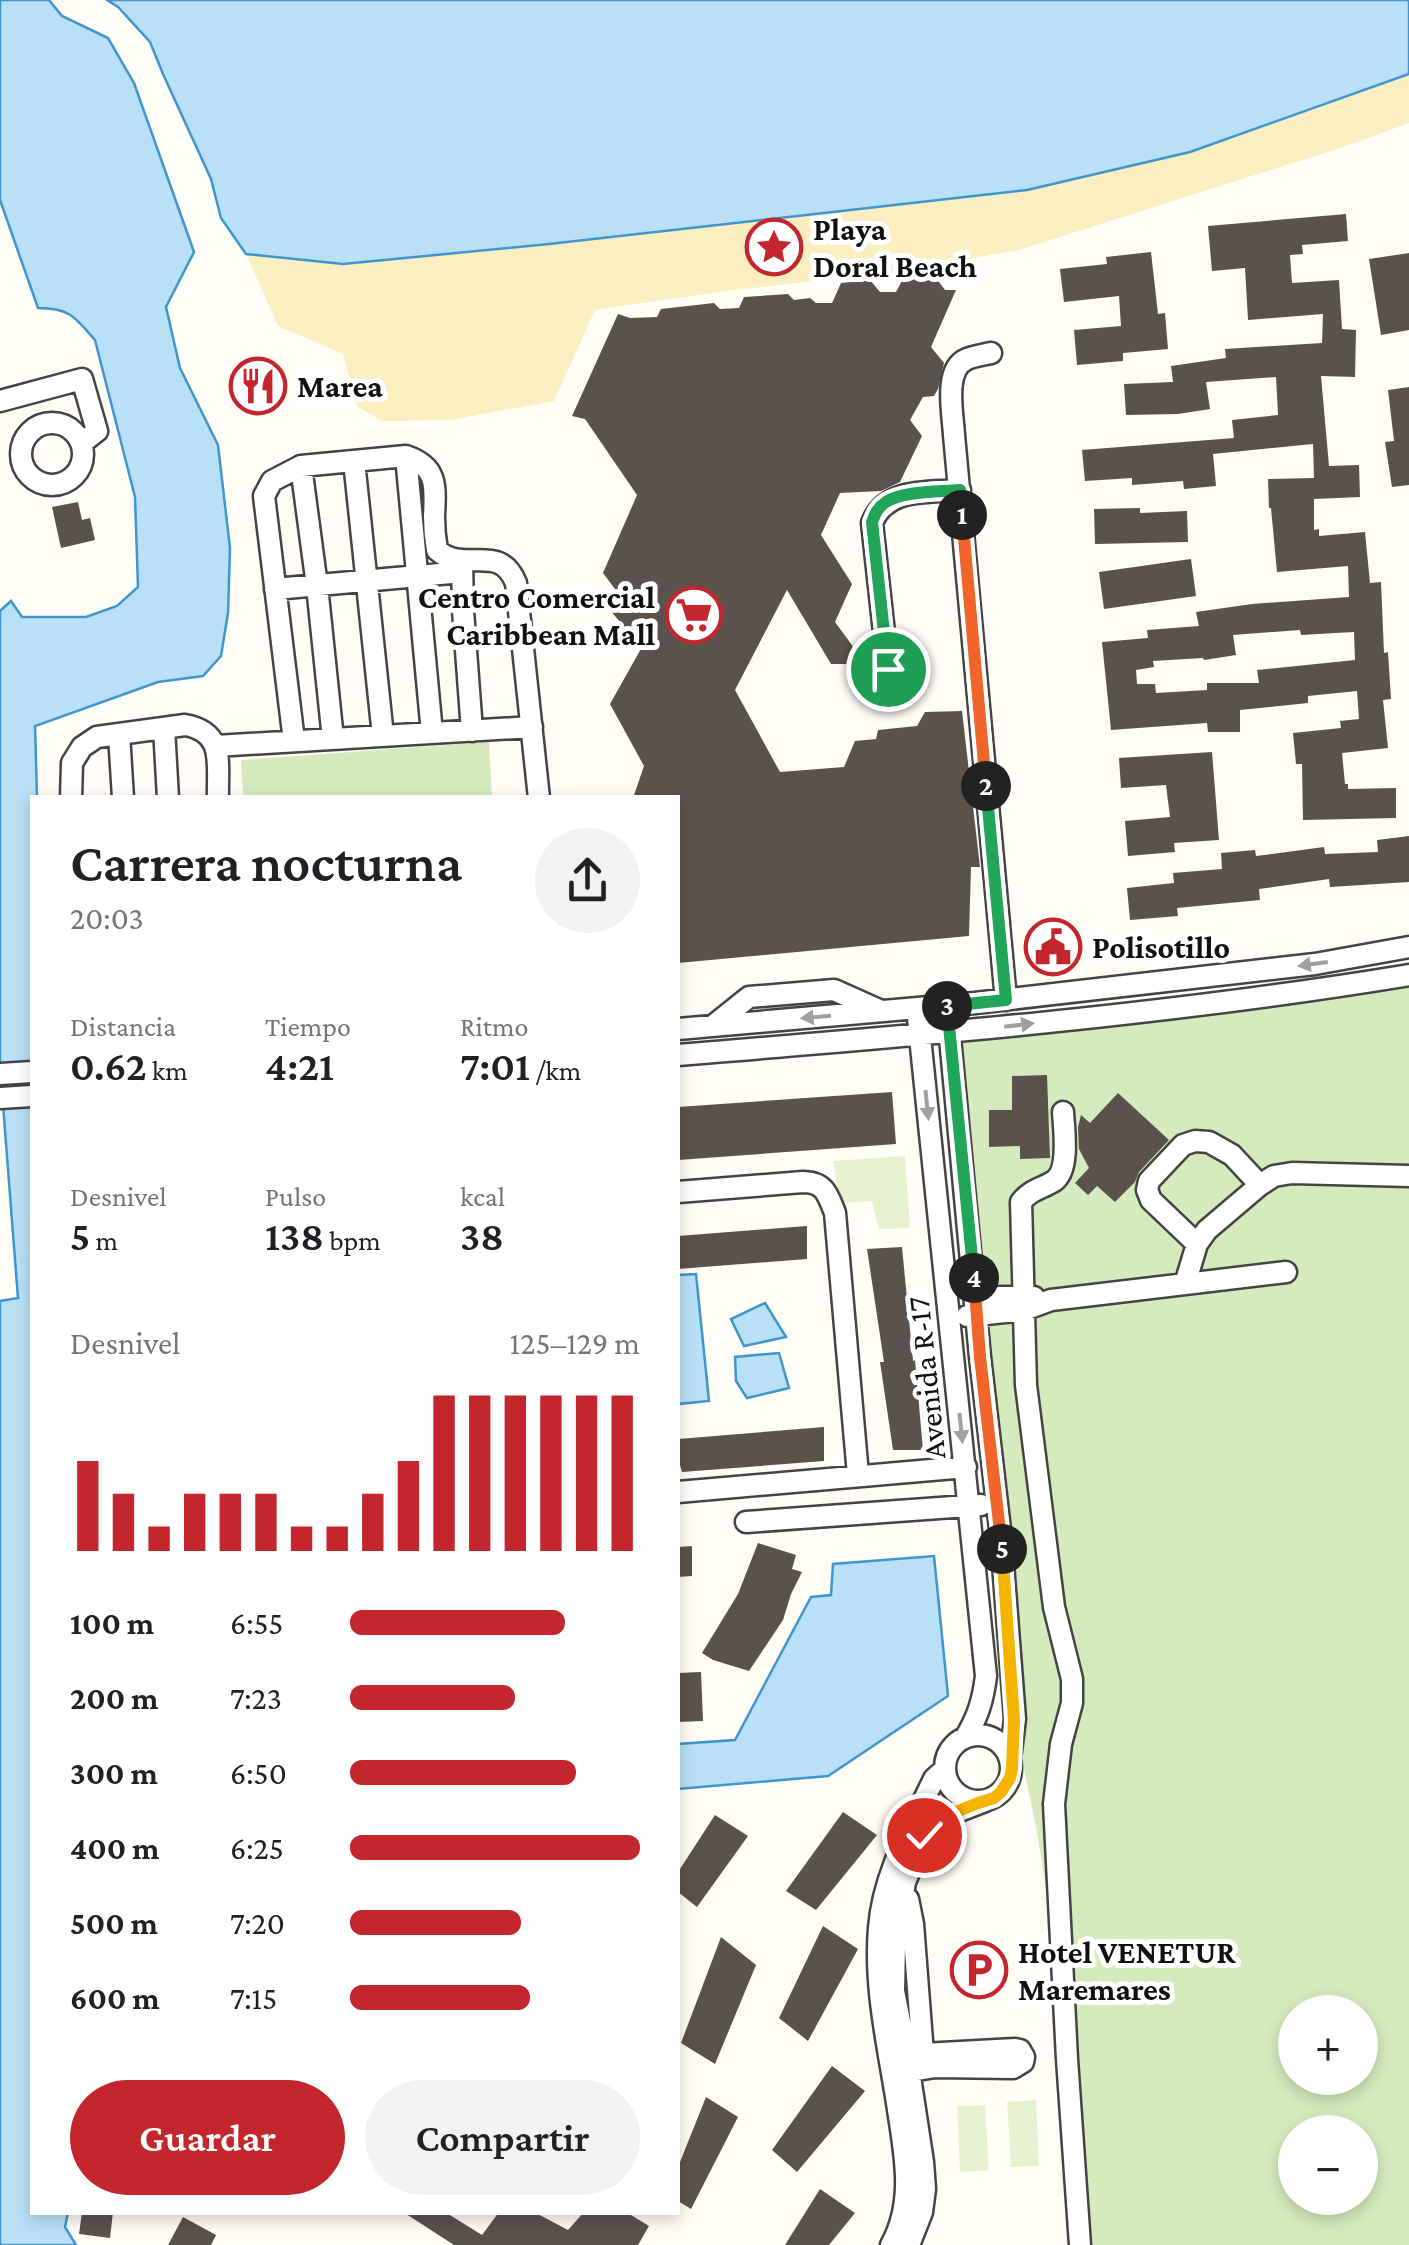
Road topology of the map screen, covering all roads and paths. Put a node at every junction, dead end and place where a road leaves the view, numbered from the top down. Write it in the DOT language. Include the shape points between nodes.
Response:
graph roads {
  1 [pos="991,353"];
  2 [pos="0,400"];
  3 [pos="82,444"];
  4 [pos="406,456"];
  5 [pos="11,459"];
  6 [pos="354,460"];
  7 [pos="300,466"];
  8 [pos="960,490"];
  9 [pos="462,567"];
  10 [pos="419,576"];
  11 [pos="366,582"];
  12 [pos="317,586"];
  13 [pos="275,589"];
  14 [pos="888,669"];
  15 [pos="532,727"];
  16 [pos="164,728"];
  17 [pos="472,730"];
  18 [pos="432,733"];
  19 [pos="119,734"];
  20 [pos="383,736"];
  21 [pos="333,739"];
  22 [pos="294,742"];
  23 [pos="216,746"];
  24 [pos="71,795"];
  25 [pos="122,795"];
  26 [pos="168,795"];
  27 [pos="218,795"];
  28 [pos="538,795"];
  29 [pos="1409,946"];
  30 [pos="1409,975"];
  31 [pos="1006,1000"];
  32 [pos="947,1006"];
  33 [pos="917,1008"];
  34 [pos="680,1029"];
  35 [pos="949,1033"];
  36 [pos="920,1035"];
  37 [pos="680,1055"];
  38 [pos="30,1072"];
  39 [pos="0,1074"];
  40 [pos="30,1096"];
  41 [pos="0,1098"];
  42 [pos="1063,1112"];
  43 [pos="1409,1176"];
  44 [pos="1260,1185"];
  45 [pos="680,1192"];
  46 [pos="1197,1244"];
  47 [pos="1286,1272"];
  48 [pos="1185,1284"];
  49 [pos="1023,1303"];
  50 [pos="976,1306"];
  51 [pos="949,1318"];
  52 [pos="966,1467"];
  53 [pos="858,1475"];
  54 [pos="680,1492"];
  55 [pos="998,1504"];
  56 [pos="970,1506"];
  57 [pos="746,1522"];
  58 [pos="1012,1673"];
  59 [pos="986,1676"];
  60 [pos="964,1738"];
  61 [pos="1010,1759"];
  62 [pos="944,1769"];
  63 [pos="985,1801"];
  64 [pos="904,2063"];
  65 [pos="890,2245"];
  66 [pos="909,2245"];
  67 [pos="1080,2245"];
  1 -- 8 [label="street" via="967,358 953,376"];
  2 -- 3 [label="street" via="82,379 97,431"];
  3 -- 5 [label="street" via="75,431 46,423 26,436"];
  3 -- 5 [label="street" via="82,464 64,483 38,482"];
  4 -- 6 [label="street"];
  4 -- 9 [label="street" via="429,469 437,550"];
  4 -- 10 [label="street"];
  6 -- 7 [label="street"];
  6 -- 11 [label="street"];
  7 -- 12 [label="street"];
  7 -- 13 [label="street" via="272,481 264,496"];
  8 -- 14 [label="street" via="899,496 885,502 872,522"];
  8 -- 31 [label="street"];
  9 -- 10 [label="street"];
  9 -- 15 [label="street" via="490,559 511,571"];
  9 -- 17 [label="street"];
  10 -- 11 [label="street"];
  10 -- 18 [label="street"];
  11 -- 12 [label="street"];
  11 -- 20 [label="street"];
  12 -- 13 [label="street"];
  12 -- 21 [label="street"];
  13 -- 22 [label="street"];
  15 -- 17 [label="street"];
  15 -- 28 [label="street"];
  16 -- 19 [label="street"];
  16 -- 23 [label="street" via="199,728"];
  16 -- 26 [label="street"];
  17 -- 18 [label="street"];
  18 -- 20 [label="street"];
  19 -- 24 [label="street" via="82,747 72,762"];
  19 -- 25 [label="street"];
  20 -- 21 [label="street"];
  21 -- 22 [label="street"];
  22 -- 23 [label="street"];
  23 -- 27 [label="street"];
  29 -- 31 [label="street, one-way" via="1315,964"];
  35 -- 30 [label="street, one-way"];
  31 -- 32 [label="street"];
  32 -- 33 [label="street"];
  32 -- 35 [label="street, Avenida R-17"];
  33 -- 34 [label="street, one-way"];
  33 -- 36 [label="street, Avenida R-17"];
  35 -- 36 [label="street"];
  35 -- 50 [label="street, Avenida R-17"];
  36 -- 37 [label="street"];
  36 -- 51 [label="street, Avenida R-17, one-way"];
  38 -- 39 [label="street"];
  40 -- 41 [label="street"];
  42 -- 49 [label="street" via="1064,1170 1021,1202"];
  43 -- 44 [label="street" via="1292,1173"];
  44 -- 46 [label="street"];
  44 -- 46 [label="street" via="1209,1142 1183,1146 1147,1190"];
  45 -- 53 [label="street" via="804,1182 827,1190 835,1213"];
  46 -- 48 [label="street"];
  47 -- 48 [label="street"];
  48 -- 49 [label="street"];
  49 -- 50 [label="street"];
  49 -- 67 [label="street" via="1049,1569 1072,1679 1054,1804"];
  50 -- 51 [label="street"];
  50 -- 55 [label="street, Avenida R-17"];
  51 -- 52 [label="street, Avenida R-17, one-way"];
  52 -- 53 [label="street"];
  52 -- 56 [label="street, Avenida R-17"];
  53 -- 54 [label="street"];
  55 -- 56 [label="street"];
  55 -- 58 [label="street, Avenida R-17"];
  56 -- 57 [label="street"];
  56 -- 59 [label="street, Avenida R-17"];
  58 -- 59 [label="street"];
  58 -- 61 [label="street, Avenida R-17"];
  59 -- 60 [label="street, Avenida R-17" via="976,1720"];
  60 -- 61 [label="street" via="998,1741"];
  60 -- 62 [label="street, Avenida R-17" via="949,1752"];
  61 -- 63 [label="street, Avenida R-17" via="1007,1786"];
  62 -- 63 [label="street" via="954,1792"];
  62 -- 64 [label="street, Avenida R-17" via="888,1878 879,1929 879,1984"];
  63 -- 64 [label="street" via="939,1819 912,1860 895,1944"];
  64 -- 65 [label="street" via="906,2204"];
  64 -- 66 [label="street" via="925,2189"];
}
